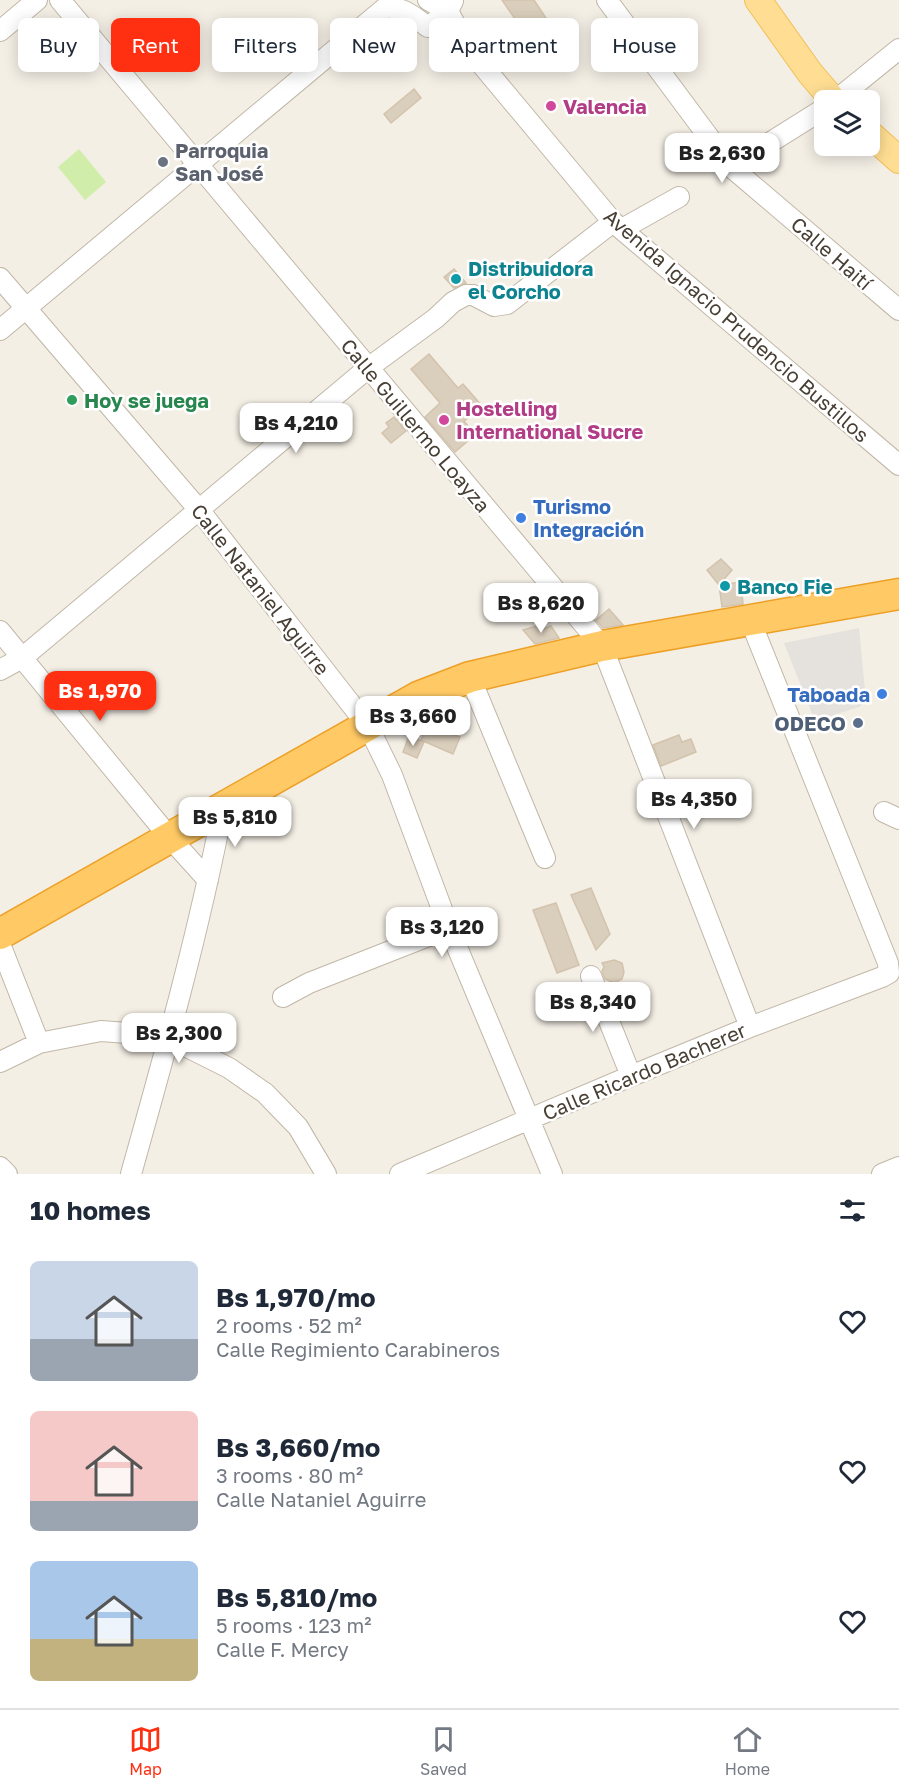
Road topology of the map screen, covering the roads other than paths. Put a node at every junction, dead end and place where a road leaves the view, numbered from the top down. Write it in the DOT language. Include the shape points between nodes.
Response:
graph roads {
  1 [pos="37,0"];
  2 [pos="60,0"];
  3 [pos="428,0"];
  4 [pos="607,0"];
  5 [pos="758,0"];
  6 [pos="451,5"];
  7 [pos="428,27"];
  8 [pos="0,31"];
  9 [pos="899,49"];
  10 [pos="487,72"];
  11 [pos="825,90"];
  12 [pos="847,90"];
  13 [pos="814,115"];
  14 [pos="880,143"];
  15 [pos="899,160"];
  16 [pos="200,165"];
  17 [pos="731,167"];
  18 [pos="679,197"];
  19 [pos="617,226"];
  20 [pos="0,278"];
  21 [pos="26,309"];
  22 [pos="899,310"];
  23 [pos="0,330"];
  24 [pos="368,368"];
  25 [pos="899,465"];
  26 [pos="200,511"];
  27 [pos="899,594"];
  28 [pos="750,620"];
  29 [pos="0,632"];
  30 [pos="602,646"];
  31 [pos="22,657"];
  32 [pos="0,670"];
  33 [pos="470,677"];
  34 [pos="368,726"];
  35 [pos="223,807"];
  36 [pos="170,838"];
  37 [pos="544,858"];
  38 [pos="208,880"];
  39 [pos="449,928"];
  40 [pos="0,934"];
  41 [pos="0,944"];
  42 [pos="591,976"];
  43 [pos="283,997"];
  44 [pos="750,1027"];
  45 [pos="169,1038"];
  46 [pos="39,1043"];
  47 [pos="0,1062"];
  48 [pos="631,1076"];
  49 [pos="529,1119"];
  50 [pos="0,1167"];
  51 [pos="899,1167"];
  52 [pos="7,1174"];
  53 [pos="131,1174"];
  54 [pos="326,1174"];
  55 [pos="400,1174"];
  56 [pos="552,1174"];
  57 [pos="882,1174"];
  1 -- 8 [label="street"];
  2 -- 16 [label="street, Calle Guillermo Loayza"];
  3 -- 6 [label="street"];
  4 -- 17 [label="street, Calle Haití"];
  5 -- 11 [label="main road"];
  6 -- 7 [label="street"];
  7 -- 16 [label="street" via="404,10 385,8"];
  9 -- 12 [label="street"];
  10 -- 19 [label="street, Avenida Ignacio Prudencio Bustillos"];
  13 -- 17 [label="street"];
  14 -- 15 [label="main road"];
  16 -- 21 [label="street"];
  16 -- 24 [label="street, Calle Guillermo Loayza"];
  17 -- 22 [label="street, Calle Haití"];
  18 -- 19 [label="street"];
  19 -- 24 [label="street" via="507,304 494,306 473,295 453,302"];
  19 -- 25 [label="street, Avenida Ignacio Prudencio Bustillos"];
  20 -- 21 [label="street, Calle Nataniel Aguirre"];
  21 -- 23 [label="street"];
  21 -- 26 [label="street, Calle Nataniel Aguirre"];
  24 -- 26 [label="street"];
  24 -- 30 [label="street, Calle Guillermo Loayza"];
  26 -- 31 [label="street"];
  26 -- 34 [label="street, Calle Nataniel Aguirre"];
  27 -- 28 [label="highway"];
  28 -- 30 [label="highway"];
  28 -- 44 [label="street, Calle Ricardo Bacherer" via="889,973"];
  29 -- 31 [label="street"];
  30 -- 33 [label="highway"];
  30 -- 44 [label="street, Calle Guillermo Loayza"];
  31 -- 32 [label="street"];
  31 -- 36 [label="street"];
  33 -- 34 [label="highway" via="418,697"];
  33 -- 37 [label="street"];
  34 -- 35 [label="highway"];
  34 -- 39 [label="street, Calle Nataniel Aguirre" via="392,775"];
  35 -- 36 [label="highway"];
  35 -- 38 [label="street"];
  36 -- 38 [label="street"];
  36 -- 40 [label="highway"];
  38 -- 45 [label="street"];
  39 -- 43 [label="street"];
  39 -- 49 [label="street, Calle Nataniel Aguirre"];
  41 -- 46 [label="street"];
  42 -- 48 [label="street"];
  44 -- 48 [label="street, Calle Ricardo Bacherer"];
  45 -- 46 [label="street" via="101,1031"];
  45 -- 53 [label="street"];
  45 -- 54 [label="street" via="230,1068 265,1093 298,1127"];
  46 -- 47 [label="street"];
  48 -- 49 [label="street, Calle Ricardo Bacherer"];
  49 -- 55 [label="street, Calle Ricardo Bacherer"];
  49 -- 56 [label="street, Calle Nataniel Aguirre"];
  50 -- 52 [label="street"];
  51 -- 57 [label="street"];
}
